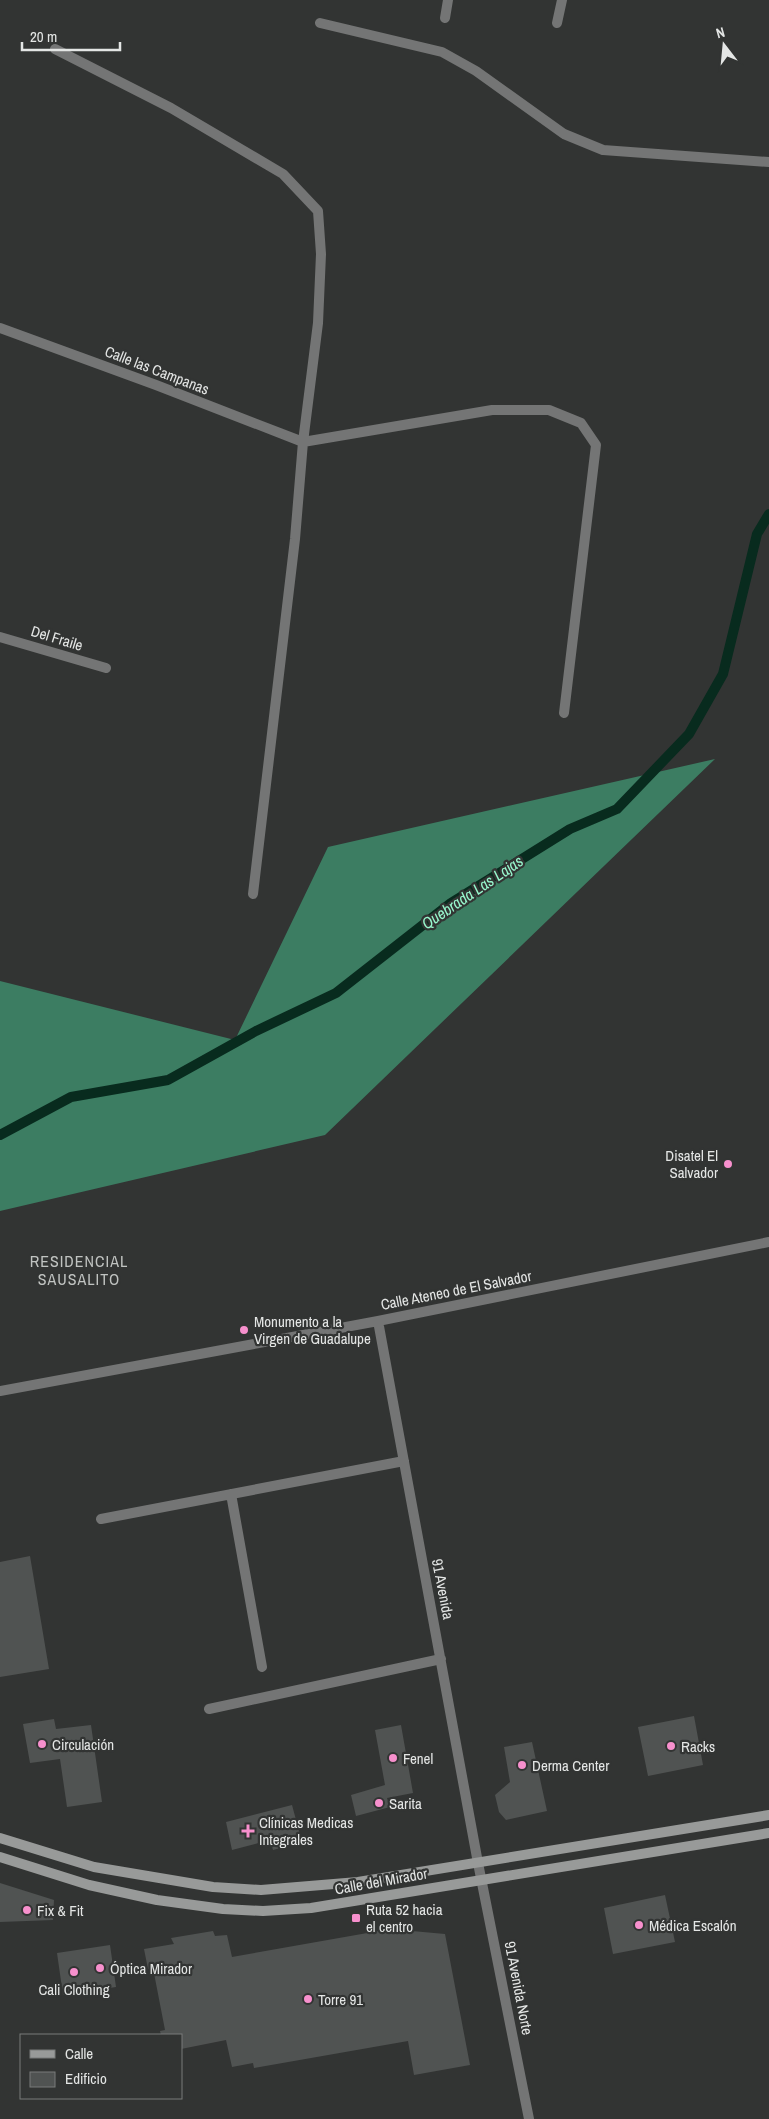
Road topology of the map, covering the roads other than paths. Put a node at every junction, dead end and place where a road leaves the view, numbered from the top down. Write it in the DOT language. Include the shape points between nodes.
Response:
graph roads {
  1 [pos="448,0"];
  2 [pos="562,0"];
  3 [pos="445,18"];
  4 [pos="320,23"];
  5 [pos="557,23"];
  6 [pos="55,49"];
  7 [pos="769,162"];
  8 [pos="0,328"];
  9 [pos="302,442"];
  10 [pos="0,637"];
  11 [pos="106,668"];
  12 [pos="564,712"];
  13 [pos="253,894"];
  14 [pos="769,1242"];
  15 [pos="378,1321"];
  16 [pos="0,1391"];
  17 [pos="404,1461"];
  18 [pos="231,1494"];
  19 [pos="101,1519"];
  20 [pos="441,1659"];
  21 [pos="262,1667"];
  22 [pos="209,1709"];
  23 [pos="769,1815"];
  24 [pos="769,1833"];
  25 [pos="0,1838"];
  26 [pos="0,1857"];
  27 [pos="478,1863"];
  28 [pos="482,1880"];
  29 [pos="530,2119"];
  1 -- 3 [label="street"];
  2 -- 5 [label="street"];
  4 -- 7 [label="street" via="442,52 476,71 564,134 603,150"];
  6 -- 9 [label="street" via="171,108 283,174 318,211 321,254 318,323"];
  8 -- 9 [label="street, Calle las Campanas"];
  9 -- 12 [label="street" via="492,410 549,410 581,423 596,446"];
  9 -- 13 [label="street" via="295,539"];
  10 -- 11 [label="street, Del Fraile"];
  14 -- 15 [label="street, Calle Ateneo de El Salvador"];
  15 -- 16 [label="street, Calle Ateneo de El Salvador"];
  15 -- 17 [label="street, 91 Avenida"];
  17 -- 18 [label="street"];
  17 -- 20 [label="street, 91 Avenida"];
  18 -- 19 [label="street"];
  18 -- 21 [label="street"];
  20 -- 22 [label="street"];
  20 -- 27 [label="street, 91 Avenida"];
  23 -- 27 [label="main road, Calle del Mirador"];
  24 -- 28 [label="main road, Calle del Mirador"];
  25 -- 27 [label="main road, Calle del Mirador" via="94,1867 175,1882 252,1889 358,1882"];
  26 -- 28 [label="main road, Calle del Mirador" via="89,1885 157,1900 263,1911 311,1908"];
  27 -- 28 [label="street, 91 Avenida Norte"];
  28 -- 29 [label="street, 91 Avenida Norte"];
}
